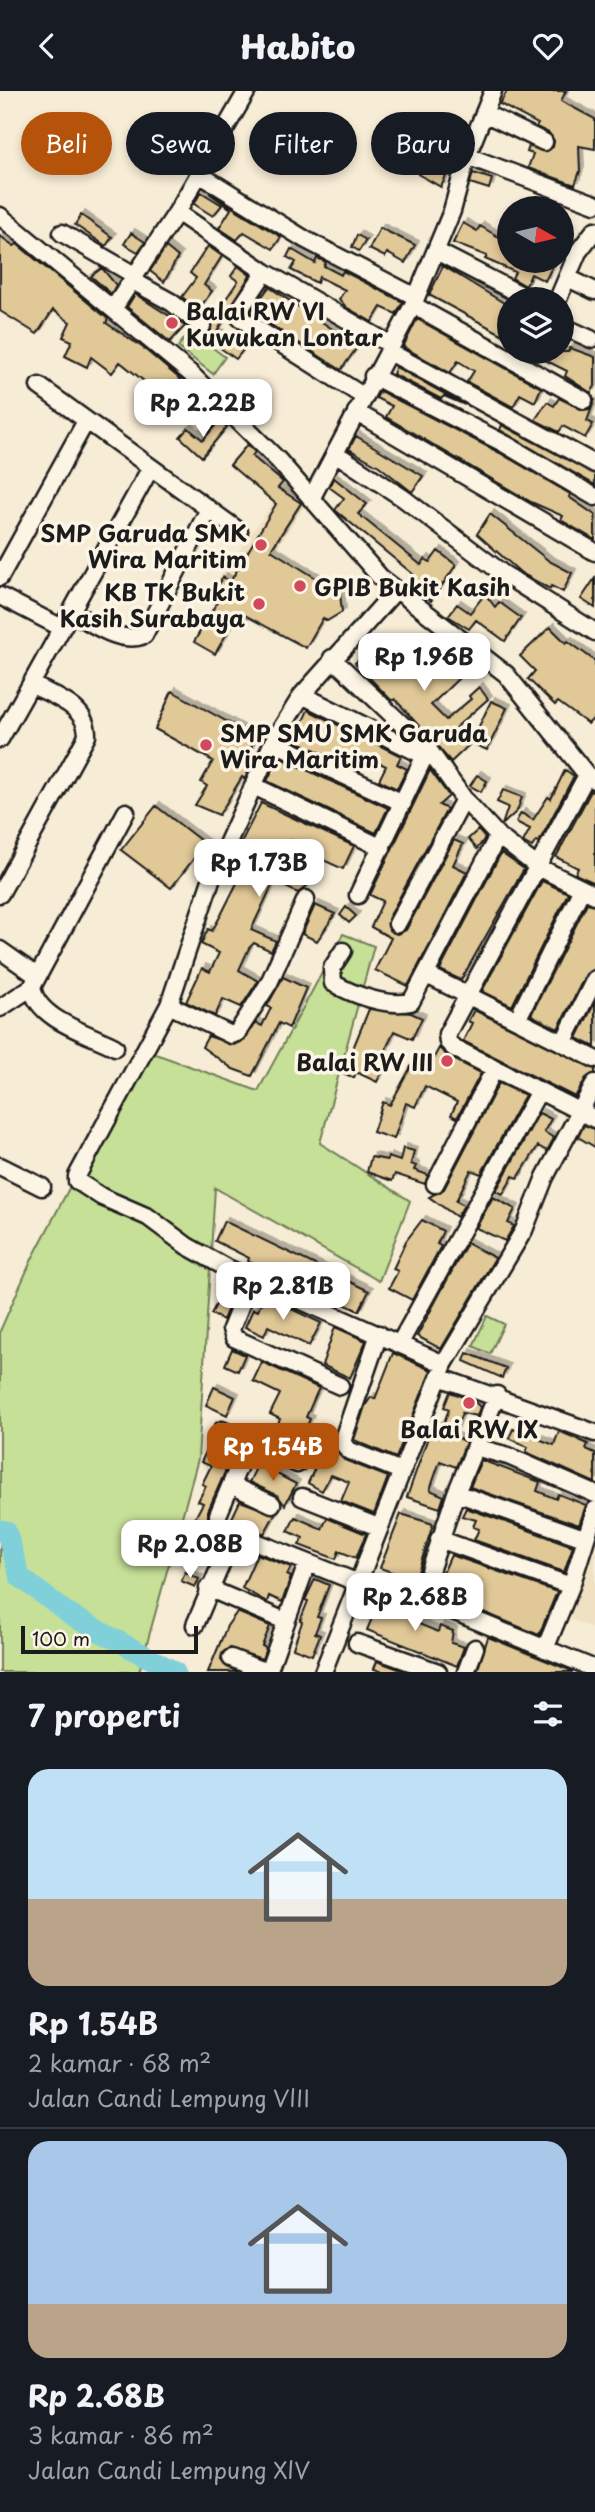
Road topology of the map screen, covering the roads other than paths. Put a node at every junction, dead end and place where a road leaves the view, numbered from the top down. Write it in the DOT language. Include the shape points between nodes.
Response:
graph roads {
  1 [pos="247,91"];
  2 [pos="493,91"];
  3 [pos="235,112"];
  4 [pos="484,113"];
  5 [pos="475,136"];
  6 [pos="544,142"];
  7 [pos="475,159"];
  8 [pos="198,175"];
  9 [pos="201,175"];
  10 [pos="462,175"];
  11 [pos="595,204"];
  12 [pos="177,212"];
  13 [pos="0,216"];
  14 [pos="62,233"];
  15 [pos="594,235"];
  16 [pos="436,251"];
  17 [pos="265,272"];
  18 [pos="568,278"];
  19 [pos="134,279"];
  20 [pos="506,287"];
  21 [pos="564,287"];
  22 [pos="595,291"];
  23 [pos="415,301"];
  24 [pos="113,309"];
  25 [pos="202,326"];
  26 [pos="574,331"];
  27 [pos="591,339"];
  28 [pos="390,348"];
  29 [pos="525,364"];
  30 [pos="523,367"];
  31 [pos="373,376"];
  32 [pos="39,386"];
  33 [pos="363,396"];
  34 [pos="584,400"];
  35 [pos="356,412"];
  36 [pos="86,422"];
  37 [pos="335,453"];
  38 [pos="595,464"];
  39 [pos="150,469"];
  40 [pos="595,497"];
  41 [pos="311,499"];
  42 [pos="208,510"];
  43 [pos="239,531"];
  44 [pos="595,552"];
  45 [pos="0,577"];
  46 [pos="395,591"];
  47 [pos="0,596"];
  48 [pos="71,612"];
  49 [pos="62,628"];
  50 [pos="595,632"];
  51 [pos="332,658"];
  52 [pos="31,684"];
  53 [pos="302,695"];
  54 [pos="0,739"];
  55 [pos="273,742"];
  56 [pos="427,753"];
  57 [pos="591,777"];
  58 [pos="254,786"];
  59 [pos="464,799"];
  60 [pos="403,803"];
  61 [pos="126,812"];
  62 [pos="498,836"];
  63 [pos="382,848"];
  64 [pos="538,867"];
  65 [pos="589,892"];
  66 [pos="0,894"];
  67 [pos="358,895"];
  68 [pos="306,899"];
  69 [pos="397,923"];
  70 [pos="0,950"];
  71 [pos="343,951"];
  72 [pos="427,975"];
  73 [pos="595,979"];
  74 [pos="34,981"];
  75 [pos="469,996"];
  76 [pos="169,1005"];
  77 [pos="0,1008"];
  78 [pos="517,1020"];
  79 [pos="563,1043"];
  80 [pos="115,1047"];
  81 [pos="595,1059"];
  82 [pos="495,1068"];
  83 [pos="595,1083"];
  84 [pos="539,1091"];
  85 [pos="579,1111"];
  86 [pos="595,1119"];
  87 [pos="0,1166"];
  88 [pos="435,1184"];
  89 [pos="42,1187"];
  90 [pos="251,1279"];
  91 [pos="379,1334"];
  92 [pos="400,1343"];
  93 [pos="442,1371"];
  94 [pos="340,1386"];
  95 [pos="497,1395"];
  96 [pos="222,1430"];
  97 [pos="595,1433"];
  98 [pos="249,1442"];
  99 [pos="475,1447"];
  100 [pos="297,1464"];
  101 [pos="401,1471"];
  102 [pos="231,1485"];
  103 [pos="456,1493"];
  104 [pos="595,1494"];
  105 [pos="302,1497"];
  106 [pos="272,1504"];
  107 [pos="595,1510"];
  108 [pos="378,1527"];
  109 [pos="234,1534"];
  110 [pos="584,1538"];
  111 [pos="439,1539"];
  112 [pos="307,1564"];
  113 [pos="356,1582"];
  114 [pos="571,1586"];
  115 [pos="208,1588"];
  116 [pos="421,1598"];
  117 [pos="285,1621"];
  118 [pos="195,1625"];
  119 [pos="357,1643"];
  120 [pos="475,1648"];
  121 [pos="545,1649"];
  122 [pos="231,1658"];
  123 [pos="595,1669"];
  124 [pos="267,1672"];
  125 [pos="323,1672"];
  126 [pos="438,1672"];
  127 [pos="466,1672"];
  1 -- 3 [label="street"];
  2 -- 4 [label="street"];
  4 -- 5 [label="street"];
  4 -- 6 [label="street"];
  7 -- 11 [label="street"];
  8 -- 12 [label="street"];
  9 -- 23 [label="street"];
  10 -- 16 [label="street"];
  12 -- 17 [label="street"];
  12 -- 19 [label="street"];
  13 -- 24 [label="street"];
  14 -- 19 [label="street"];
  15 -- 18 [label="street" via="578,253"];
  16 -- 20 [label="street"];
  16 -- 23 [label="street"];
  17 -- 28 [label="street"];
  17 -- 33 [label="street" via="238,312 240,318"];
  18 -- 21 [label="street"];
  18 -- 22 [label="street"];
  19 -- 24 [label="street"];
  19 -- 25 [label="street"];
  23 -- 28 [label="street"];
  23 -- 30 [label="street"];
  24 -- 41 [label="street" via="199,381"];
  26 -- 27 [label="street"];
  28 -- 31 [label="street"];
  28 -- 38 [label="street"];
  29 -- 30 [label="street"];
  30 -- 34 [label="street"];
  31 -- 33 [label="street"];
  31 -- 40 [label="street"];
  32 -- 36 [label="street"];
  33 -- 35 [label="street"];
  35 -- 37 [label="street"];
  35 -- 44 [label="street"];
  36 -- 39 [label="street"];
  36 -- 45 [label="street"];
  37 -- 41 [label="street"];
  37 -- 50 [label="street" via="502,573"];
  39 -- 42 [label="street"];
  39 -- 48 [label="street"];
  41 -- 46 [label="street"];
  42 -- 43 [label="street"];
  42 -- 48 [label="street" via="144,635 132,640 122,637"];
  46 -- 51 [label="street"];
  46 -- 57 [label="street" via="506,674"];
  47 -- 49 [label="street"];
  48 -- 49 [label="street"];
  49 -- 52 [label="street"];
  51 -- 53 [label="street"];
  51 -- 56 [label="street"];
  52 -- 54 [label="street"];
  52 -- 66 [label="street" via="80,711 88,722 88,736"];
  53 -- 55 [label="street"];
  53 -- 56 [label="street"];
  55 -- 58 [label="street"];
  55 -- 60 [label="street"];
  56 -- 59 [label="street"];
  56 -- 60 [label="street"];
  57 -- 64 [label="street"];
  58 -- 63 [label="street"];
  58 -- 76 [label="street" via="211,880"];
  59 -- 62 [label="street"];
  59 -- 69 [label="street"];
  60 -- 63 [label="street"];
  61 -- 74 [label="street"];
  62 -- 64 [label="street"];
  62 -- 72 [label="street"];
  63 -- 67 [label="street"];
  64 -- 65 [label="street"];
  64 -- 75 [label="street"];
  65 -- 78 [label="street"];
  68 -- 76 [label="street" via="269,983 237,1033 231,1035"];
  70 -- 74 [label="street"];
  71 -- 72 [label="street" via="331,977 346,991 388,1002 411,1002"];
  72 -- 75 [label="street"];
  73 -- 79 [label="street"];
  74 -- 77 [label="street"];
  74 -- 80 [label="street" via="34,1000 43,1011"];
  75 -- 78 [label="street"];
  75 -- 82 [label="street" via="447,1034 448,1042"];
  76 -- 90 [label="street" via="76,1179"];
  78 -- 79 [label="street"];
  79 -- 81 [label="street"];
  82 -- 84 [label="street"];
  82 -- 88 [label="street"];
  83 -- 85 [label="street"];
  84 -- 85 [label="street"];
  84 -- 92 [label="street"];
  85 -- 86 [label="street"];
  85 -- 93 [label="street" via="524,1230"];
  87 -- 89 [label="street"];
  90 -- 91 [label="street"];
  90 -- 94 [label="street" via="231,1329 234,1338"];
  91 -- 92 [label="street"];
  91 -- 101 [label="street" via="342,1442 348,1450"];
  92 -- 93 [label="street"];
  93 -- 95 [label="street"];
  93 -- 101 [label="street"];
  95 -- 97 [label="street"];
  95 -- 99 [label="street"];
  96 -- 98 [label="street"];
  98 -- 100 [label="street"];
  98 -- 102 [label="street"];
  99 -- 103 [label="street"];
  99 -- 104 [label="street" via="508,1456"];
  101 -- 108 [label="street"];
  102 -- 106 [label="street"];
  102 -- 109 [label="street" via="218,1515 219,1527"];
  103 -- 110 [label="street"];
  103 -- 111 [label="street"];
  105 -- 108 [label="street"];
  107 -- 110 [label="street"];
  108 -- 113 [label="street"];
  109 -- 112 [label="street"];
  109 -- 115 [label="street"];
  110 -- 114 [label="street"];
  111 -- 114 [label="street"];
  111 -- 116 [label="street"];
  112 -- 113 [label="street"];
  112 -- 117 [label="street"];
  113 -- 116 [label="street"];
  113 -- 125 [label="street"];
  114 -- 121 [label="street"];
  115 -- 117 [label="street"];
  115 -- 118 [label="street"];
  116 -- 121 [label="street"];
  117 -- 124 [label="street"];
  119 -- 126 [label="street"];
  120 -- 127 [label="street"];
  121 -- 123 [label="street"];
  122 -- 124 [label="street"];
}
